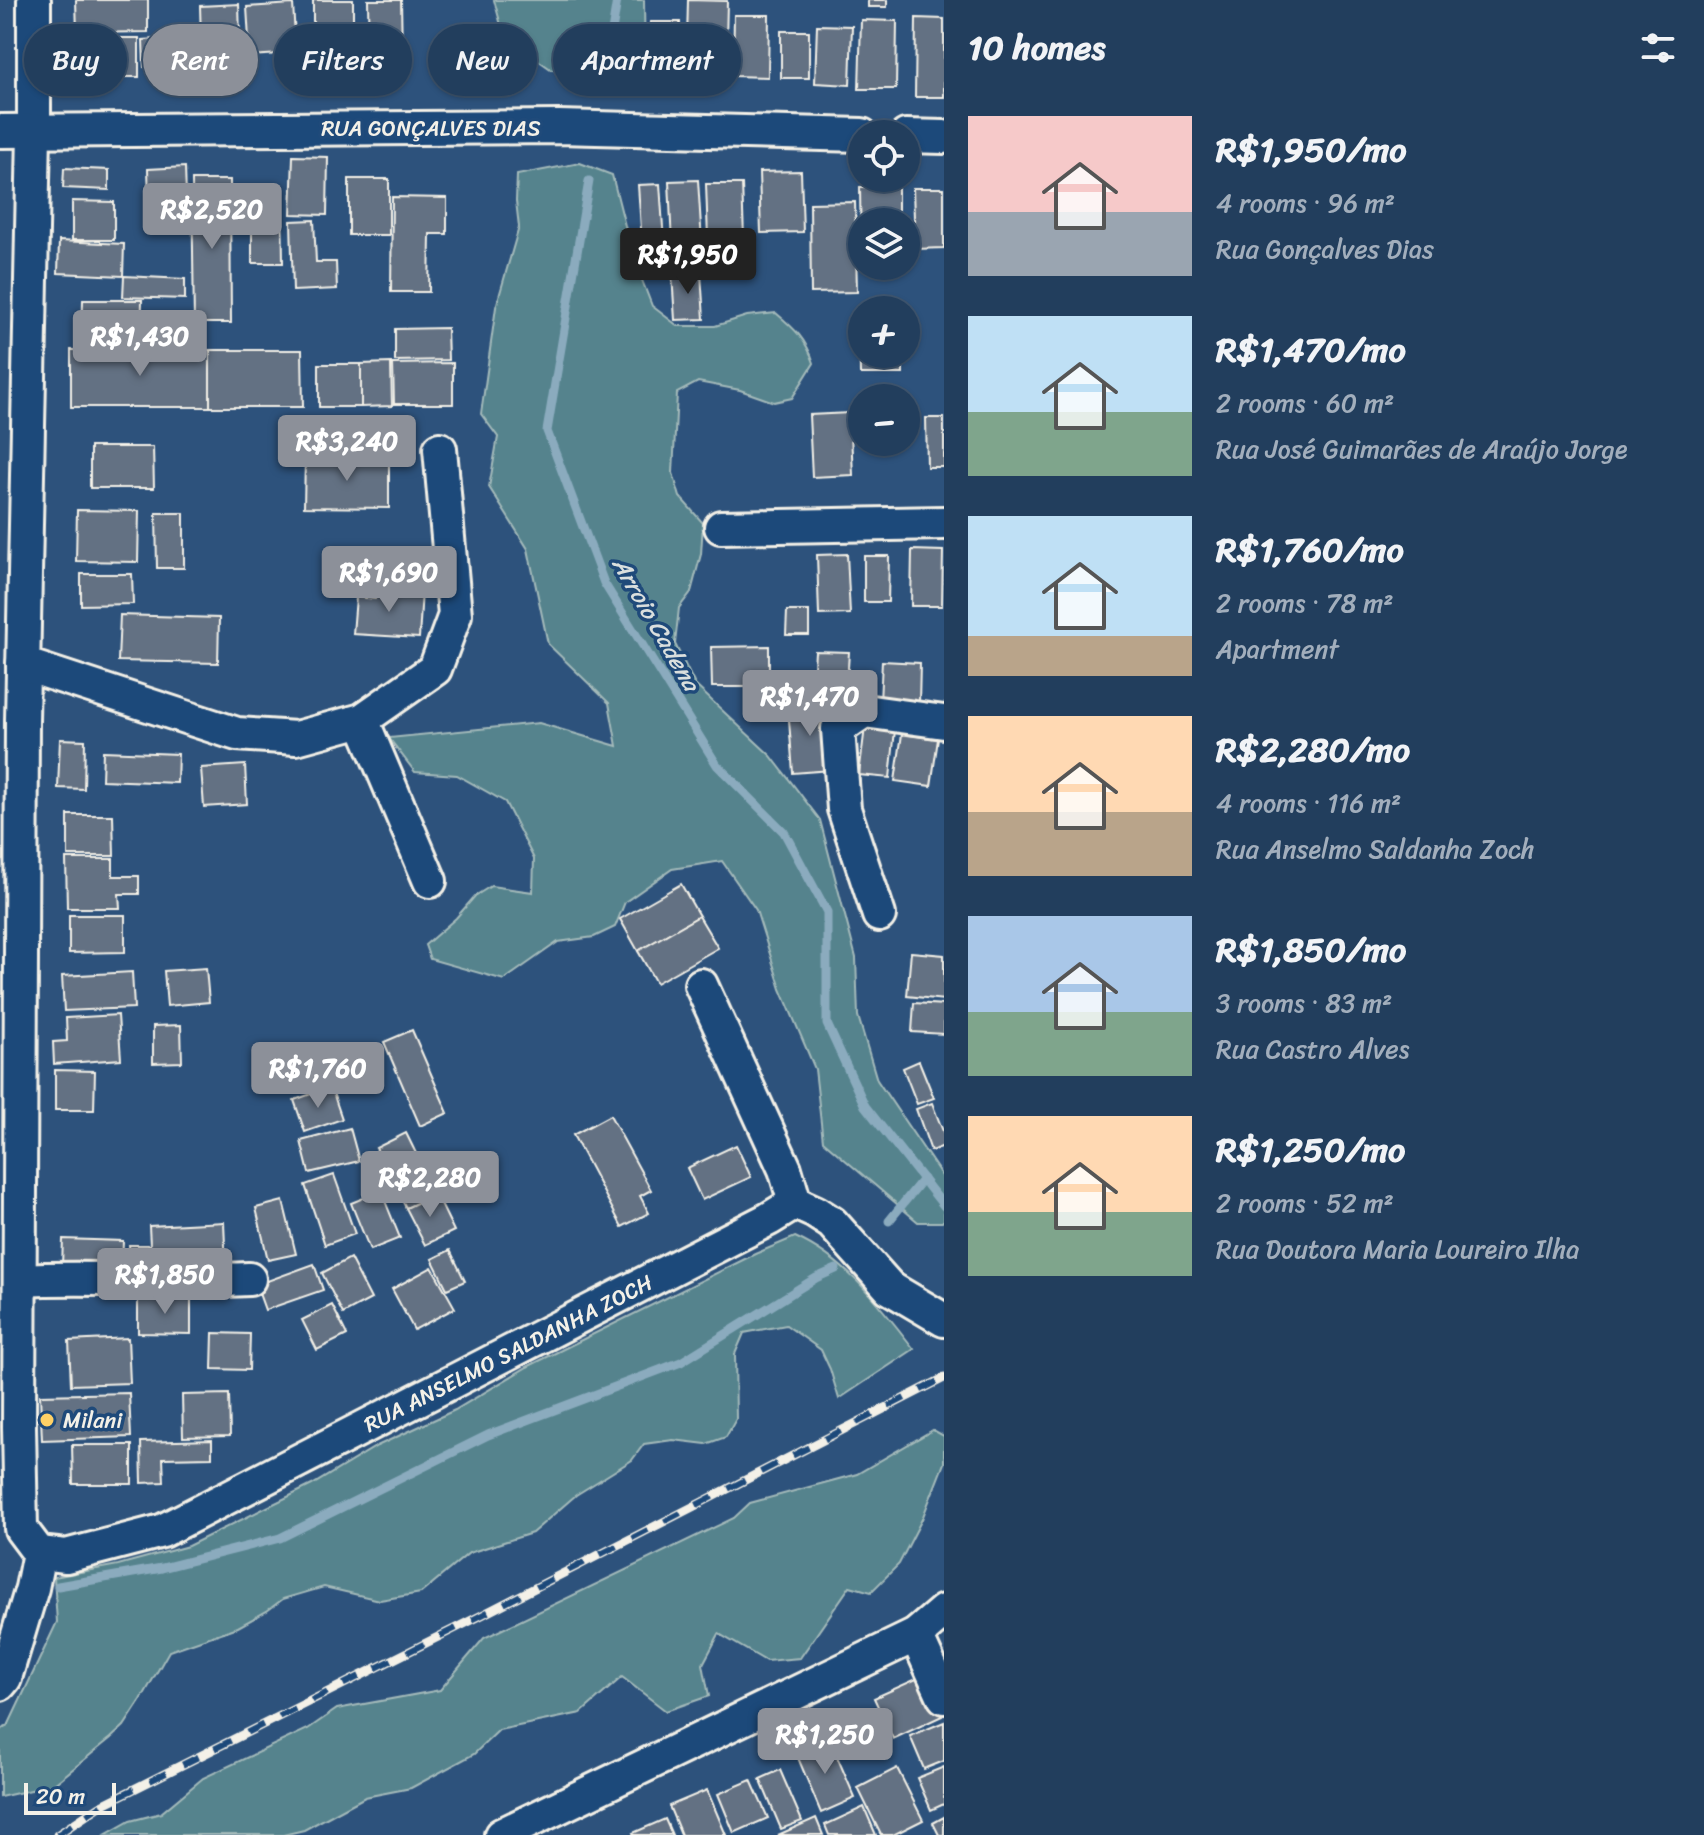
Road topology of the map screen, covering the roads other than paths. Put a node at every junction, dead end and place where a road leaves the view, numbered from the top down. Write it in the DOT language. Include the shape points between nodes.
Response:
graph roads {
  1 [pos="34,0"];
  2 [pos="0,131"];
  3 [pos="34,132"];
  4 [pos="848,135"];
  5 [pos="920,136"];
  6 [pos="944,137"];
  7 [pos="440,449"];
  8 [pos="944,523"];
  9 [pos="721,527"];
  10 [pos="12,587"];
  11 [pos="23,664"];
  12 [pos="362,720"];
  13 [pos="944,722"];
  14 [pos="430,881"];
  15 [pos="879,915"];
  16 [pos="701,985"];
  17 [pos="795,1203"];
  18 [pos="249,1279"];
  19 [pos="20,1280"];
  20 [pos="944,1320"];
  21 [pos="10,1431"];
  22 [pos="39,1553"];
  23 [pos="944,1611"];
  24 [pos="916,1635"];
  25 [pos="0,1684"];
  26 [pos="944,1697"];
  27 [pos="501,1835"];
  1 -- 3 [label="street"];
  2 -- 3 [label="street, RUA GONÇALVES DIAS"];
  3 -- 4 [label="street, RUA GONÇALVES DIAS" via="559,127"];
  3 -- 10 [label="street"];
  5 -- 6 [label="street"];
  7 -- 12 [label="street" via="455,615 435,669"];
  8 -- 9 [label="street"];
  10 -- 11 [label="street"];
  11 -- 12 [label="street" via="237,734 296,738"];
  11 -- 19 [label="street"];
  12 -- 14 [label="street"];
  13 -- 15 [label="street" via="864,711 838,729 844,809"];
  16 -- 17 [label="street" via="785,1169"];
  17 -- 20 [label="street" via="832,1223 890,1288"];
  17 -- 22 [label="street, RUA ANSELMO SALDANHA ZOCH" via="162,1531 66,1556"];
  18 -- 19 [label="street"];
  19 -- 21 [label="street"];
  21 -- 22 [label="street" via="21,1529"];
  22 -- 25 [label="street"];
  23 -- 24 [label="street"];
  24 -- 26 [label="street"];
  24 -- 27 [label="street"];
}
